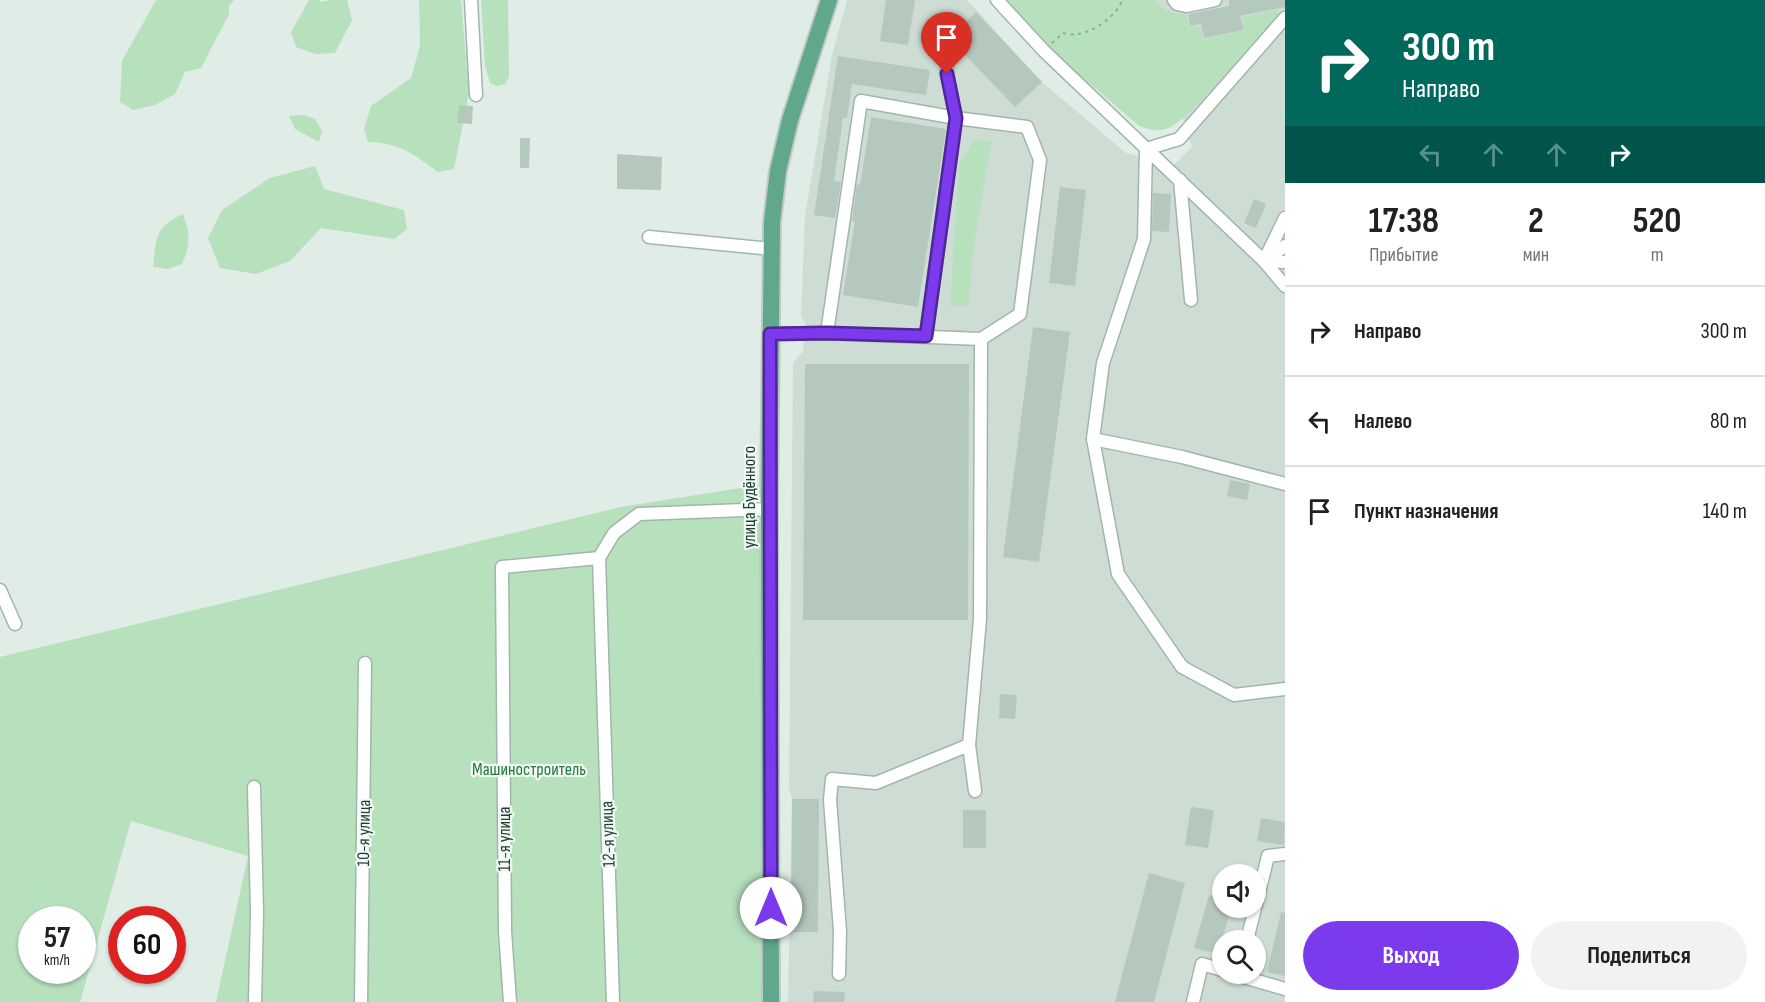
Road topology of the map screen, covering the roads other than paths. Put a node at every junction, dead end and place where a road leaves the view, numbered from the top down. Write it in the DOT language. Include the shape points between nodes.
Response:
graph roads {
  1 [pos="471,0"];
  2 [pos="829,0"];
  3 [pos="997,0"];
  4 [pos="1174,0"];
  5 [pos="1215,0"];
  6 [pos="1285,18"];
  7 [pos="946,55"];
  8 [pos="476,95"];
  9 [pos="956,118"];
  10 [pos="1146,149"];
  11 [pos="1180,180"];
  12 [pos="1285,218"];
  13 [pos="650,237"];
  14 [pos="1285,246"];
  15 [pos="771,249"];
  16 [pos="1264,261"];
  17 [pos="1285,262"];
  18 [pos="1285,286"];
  19 [pos="1191,300"];
  20 [pos="827,333"];
  21 [pos="770,334"];
  22 [pos="926,336"];
  23 [pos="981,339"];
  24 [pos="1093,440"];
  25 [pos="1285,484"];
  26 [pos="769,509"];
  27 [pos="599,558"];
  28 [pos="0,590"];
  29 [pos="15,624"];
  30 [pos="365,663"];
  31 [pos="1285,689"];
  32 [pos="969,745"];
  33 [pos="255,787"];
  34 [pos="975,791"];
  35 [pos="1285,855"];
  36 [pos="1266,864"];
  37 [pos="1212,967"];
  38 [pos="839,974"];
  39 [pos="1266,983"];
  40 [pos="1285,989"];
  41 [pos="255,1002"];
  42 [pos="361,1002"];
  43 [pos="510,1002"];
  44 [pos="613,1002"];
  45 [pos="771,1002"];
  46 [pos="1193,1002"];
  1 -- 8 [label="street"];
  2 -- 15 [label="main road, улица Будённого" via="790,120 778,171"];
  3 -- 10 [label="street"];
  4 -- 5 [label="street" via="1186,6"];
  6 -- 10 [label="street" via="1179,139"];
  7 -- 9 [label="street"];
  9 -- 20 [label="street" via="861,100"];
  9 -- 22 [label="street"];
  9 -- 23 [label="street" via="1027,127 1040,160 1020,314"];
  10 -- 11 [label="street"];
  10 -- 24 [label="street" via="1144,239 1103,363"];
  11 -- 16 [label="street"];
  11 -- 19 [label="street"];
  12 -- 16 [label="street"];
  13 -- 15 [label="street"];
  14 -- 16 [label="street"];
  15 -- 21 [label="main road, улица Будённого"];
  16 -- 17 [label="street"];
  16 -- 18 [label="street"];
  20 -- 21 [label="street"];
  20 -- 22 [label="street"];
  21 -- 26 [label="main road, улица Будённого"];
  22 -- 23 [label="street"];
  23 -- 32 [label="street" via="980,619"];
  24 -- 25 [label="street" via="1182,457"];
  24 -- 31 [label="street" via="1118,574 1182,667 1234,695"];
  26 -- 27 [label="street" via="639,514 614,533"];
  26 -- 45 [label="main road, улица Будённого"];
  27 -- 43 [label="street, 11-я улица" via="502,567 505,931"];
  27 -- 44 [label="street, 12-я улица"];
  28 -- 29 [label="street"];
  30 -- 42 [label="street, 10-я улица"];
  32 -- 34 [label="street"];
  32 -- 38 [label="street" via="876,783 832,779"];
  33 -- 41 [label="street"];
  35 -- 36 [label="street" via="1268,856"];
  37 -- 46 [label="street" via="1202,964"];
  39 -- 40 [label="street"];
}
